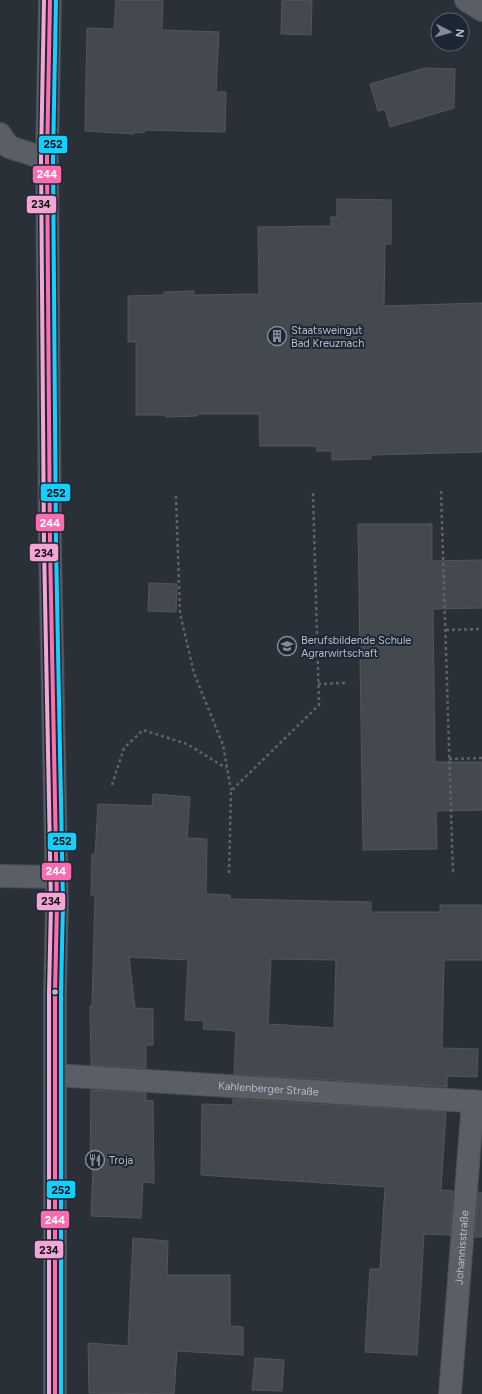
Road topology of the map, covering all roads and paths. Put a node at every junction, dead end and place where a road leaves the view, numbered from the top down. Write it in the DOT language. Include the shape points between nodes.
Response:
graph roads {
  1 [pos="50,0"];
  2 [pos="466,0"];
  3 [pos="482,10"];
  4 [pos="0,134"];
  5 [pos="47,159"];
  6 [pos="441,490"];
  7 [pos="313,493"];
  8 [pos="176,496"];
  9 [pos="482,629"];
  10 [pos="446,630"];
  11 [pos="345,683"];
  12 [pos="318,684"];
  13 [pos="482,758"];
  14 [pos="449,759"];
  15 [pos="226,768"];
  16 [pos="112,785"];
  17 [pos="231,791"];
  18 [pos="229,873"];
  19 [pos="453,875"];
  20 [pos="0,876"];
  21 [pos="56,877"];
  22 [pos="56,1075"];
  23 [pos="477,1102"];
  24 [pos="55,1394"];
  25 [pos="450,1394"];
  1 -- 5 [label="street"];
  2 -- 3 [label="street"];
  4 -- 5 [label="street" via="9,148"];
  5 -- 21 [label="street"];
  6 -- 10 [label="path"];
  7 -- 12 [label="path"];
  8 -- 15 [label="path" via="180,614 194,673 223,744"];
  9 -- 10 [label="path"];
  10 -- 14 [label="path"];
  11 -- 12 [label="path"];
  12 -- 17 [label="path" via="318,705"];
  13 -- 14 [label="path"];
  14 -- 19 [label="path"];
  15 -- 16 [label="path" via="188,744 143,730 124,748"];
  15 -- 17 [label="path"];
  17 -- 18 [label="path"];
  20 -- 21 [label="street"];
  21 -- 22 [label="street"];
  22 -- 23 [label="street, Kahlenberger Straße"];
  22 -- 24 [label="street"];
  23 -- 25 [label="street, Johannisstraße"];
}
